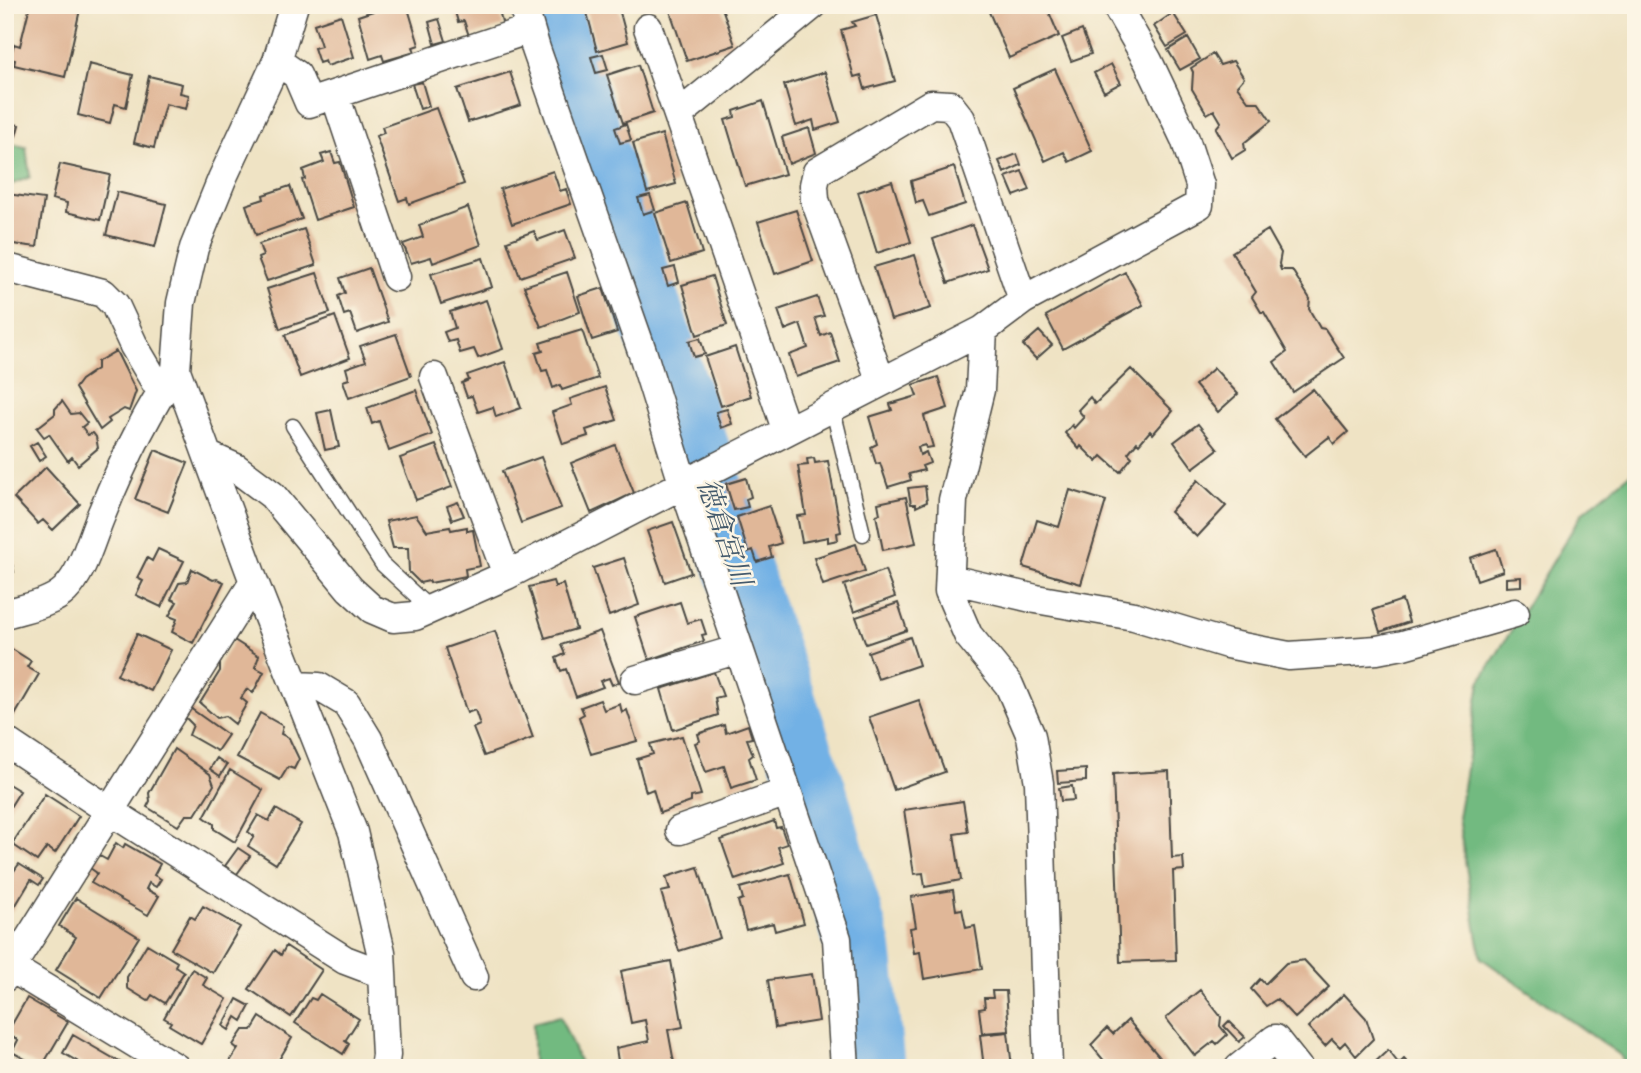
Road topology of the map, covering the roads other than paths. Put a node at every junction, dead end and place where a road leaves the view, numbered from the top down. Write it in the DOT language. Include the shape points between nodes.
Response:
graph roads {
  1 [pos="295,5"];
  2 [pos="813,5"];
  3 [pos="1116,5"];
  4 [pos="527,17"];
  5 [pos="648,28"];
  6 [pos="277,61"];
  7 [pos="335,95"];
  8 [pos="678,115"];
  9 [pos="6,269"];
  10 [pos="396,277"];
  11 [pos="1023,300"];
  12 [pos="983,330"];
  13 [pos="433,377"];
  14 [pos="169,381"];
  15 [pos="881,382"];
  16 [pos="832,406"];
  17 [pos="293,426"];
  18 [pos="786,429"];
  19 [pos="209,456"];
  20 [pos="683,483"];
  21 [pos="863,534"];
  22 [pos="507,575"];
  23 [pos="950,579"];
  24 [pos="254,582"];
  25 [pos="428,610"];
  26 [pos="1515,613"];
  27 [pos="5,614"];
  28 [pos="739,649"];
  29 [pos="635,680"];
  30 [pos="296,685"];
  31 [pos="5,741"];
  32 [pos="788,792"];
  33 [pos="110,811"];
  34 [pos="680,830"];
  35 [pos="7,970"];
  36 [pos="382,974"];
  37 [pos="474,977"];
  38 [pos="176,1068"];
  39 [pos="384,1068"];
  40 [pos="845,1068"];
  41 [pos="1048,1068"];
  42 [pos="1240,1068"];
  43 [pos="1298,1068"];
  1 -- 6 [label="street"];
  2 -- 8 [label="street"];
  3 -- 11 [label="street" via="1185,139 1200,185 1199,205"];
  4 -- 7 [label="street"];
  4 -- 20 [label="street"];
  5 -- 8 [label="street"];
  6 -- 7 [label="street" via="297,75 309,103"];
  6 -- 14 [label="street" via="194,248"];
  7 -- 10 [label="street"];
  8 -- 18 [label="street"];
  9 -- 14 [label="street" via="103,293 115,305 134,346"];
  11 -- 12 [label="street"];
  11 -- 15 [label="street" via="961,119 950,105 931,104 817,172 814,185 815,200"];
  12 -- 15 [label="street"];
  12 -- 23 [label="street" via="980,390 953,500"];
  13 -- 22 [label="street"];
  14 -- 19 [label="street"];
  14 -- 27 [label="street" via="108,499 75,578 63,593"];
  15 -- 16 [label="street"];
  16 -- 18 [label="street"];
  16 -- 21 [label="lane"];
  17 -- 25 [label="lane" via="382,564"];
  18 -- 20 [label="street"];
  19 -- 24 [label="street"];
  19 -- 25 [label="street" via="236,468 272,495 372,609 393,618"];
  20 -- 22 [label="street"];
  20 -- 28 [label="street"];
  22 -- 25 [label="street"];
  23 -- 26 [label="street" via="1134,616 1227,644 1289,656 1403,645"];
  23 -- 41 [label="street" via="950,591 968,635 1009,685 1031,736 1039,783"];
  24 -- 30 [label="street"];
  24 -- 33 [label="street"];
  28 -- 29 [label="street"];
  28 -- 32 [label="street"];
  30 -- 36 [label="street" via="354,832"];
  30 -- 37 [label="street" via="319,687 346,704 368,739"];
  31 -- 33 [label="street"];
  32 -- 34 [label="street"];
  32 -- 40 [label="street" via="837,939"];
  33 -- 35 [label="street"];
  33 -- 36 [label="street" via="345,960"];
  35 -- 38 [label="street"];
  36 -- 39 [label="street"];
  42 -- 43 [label="street" via="1275,1039"];
}
